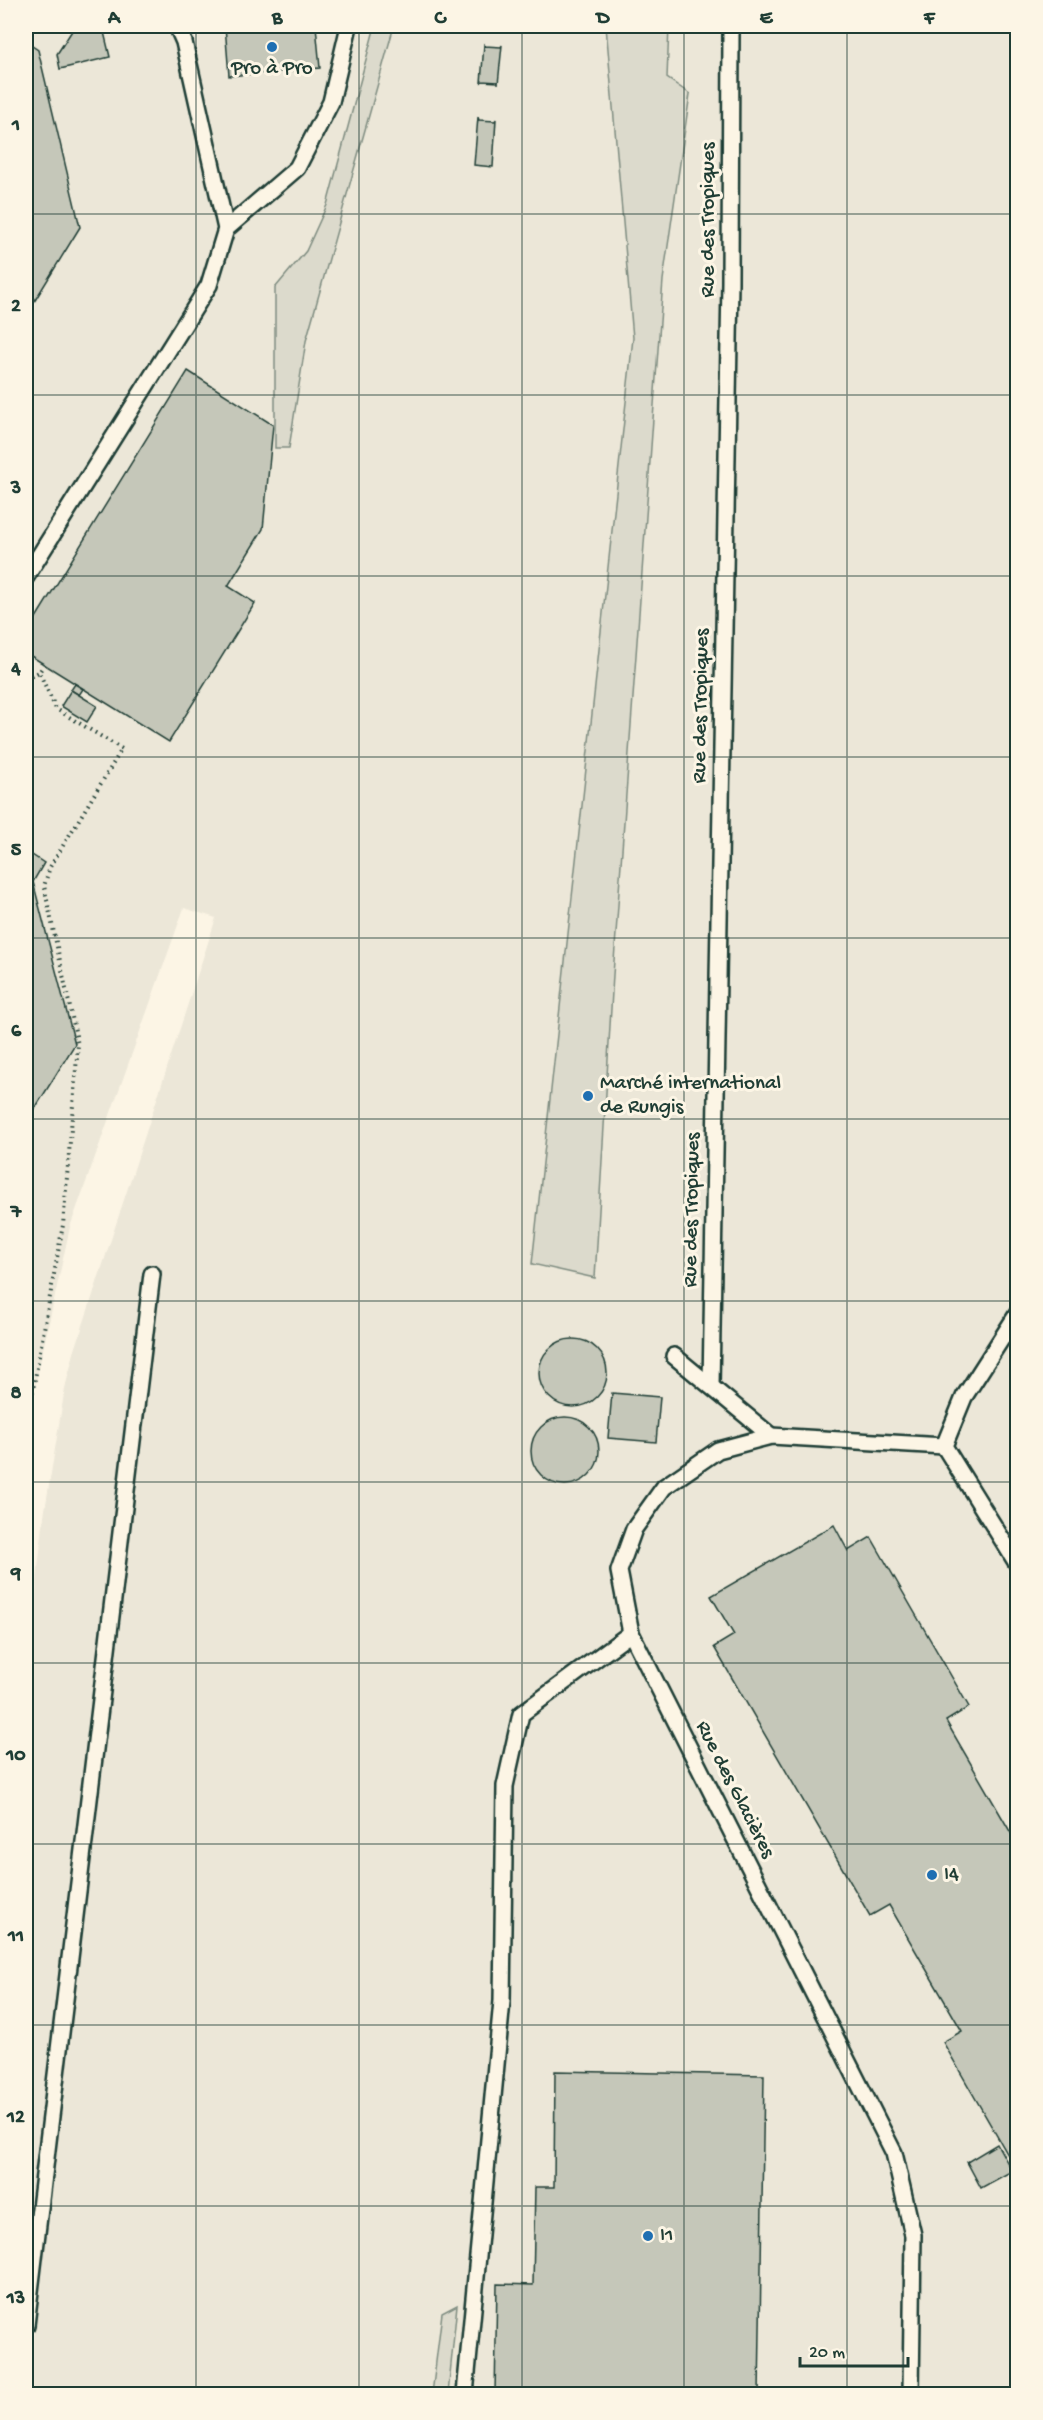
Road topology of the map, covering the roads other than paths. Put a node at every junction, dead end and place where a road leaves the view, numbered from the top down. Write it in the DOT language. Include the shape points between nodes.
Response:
graph roads {
  1 [pos="177,26"];
  2 [pos="349,26"];
  3 [pos="731,26"];
  4 [pos="225,229"];
  5 [pos="26,577"];
  6 [pos="152,1274"];
  7 [pos="1017,1312"];
  8 [pos="674,1356"];
  9 [pos="711,1386"];
  10 [pos="771,1436"];
  11 [pos="944,1446"];
  12 [pos="1017,1565"];
  13 [pos="631,1633"];
  14 [pos="26,2325"];
  15 [pos="465,2394"];
  16 [pos="911,2394"];
  1 -- 4 [label="lane" via="184,42"];
  2 -- 4 [label="lane" via="331,102 297,168"];
  3 -- 9 [label="lane, Rue des Tropiques"];
  4 -- 5 [label="lane" via="209,285"];
  6 -- 14 [label="lane"];
  7 -- 11 [label="lane" via="964,1397"];
  8 -- 9 [label="lane"];
  9 -- 10 [label="lane"];
  10 -- 11 [label="lane, Rue des Glacières"];
  10 -- 13 [label="lane, Rue des Glacières" via="718,1450 664,1487 634,1529 619,1571"];
  11 -- 12 [label="lane"];
  13 -- 15 [label="lane" via="521,1714 507,1776 502,2001"];
  13 -- 16 [label="lane, Rue des Glacières" via="894,2153 913,2235"];
}
